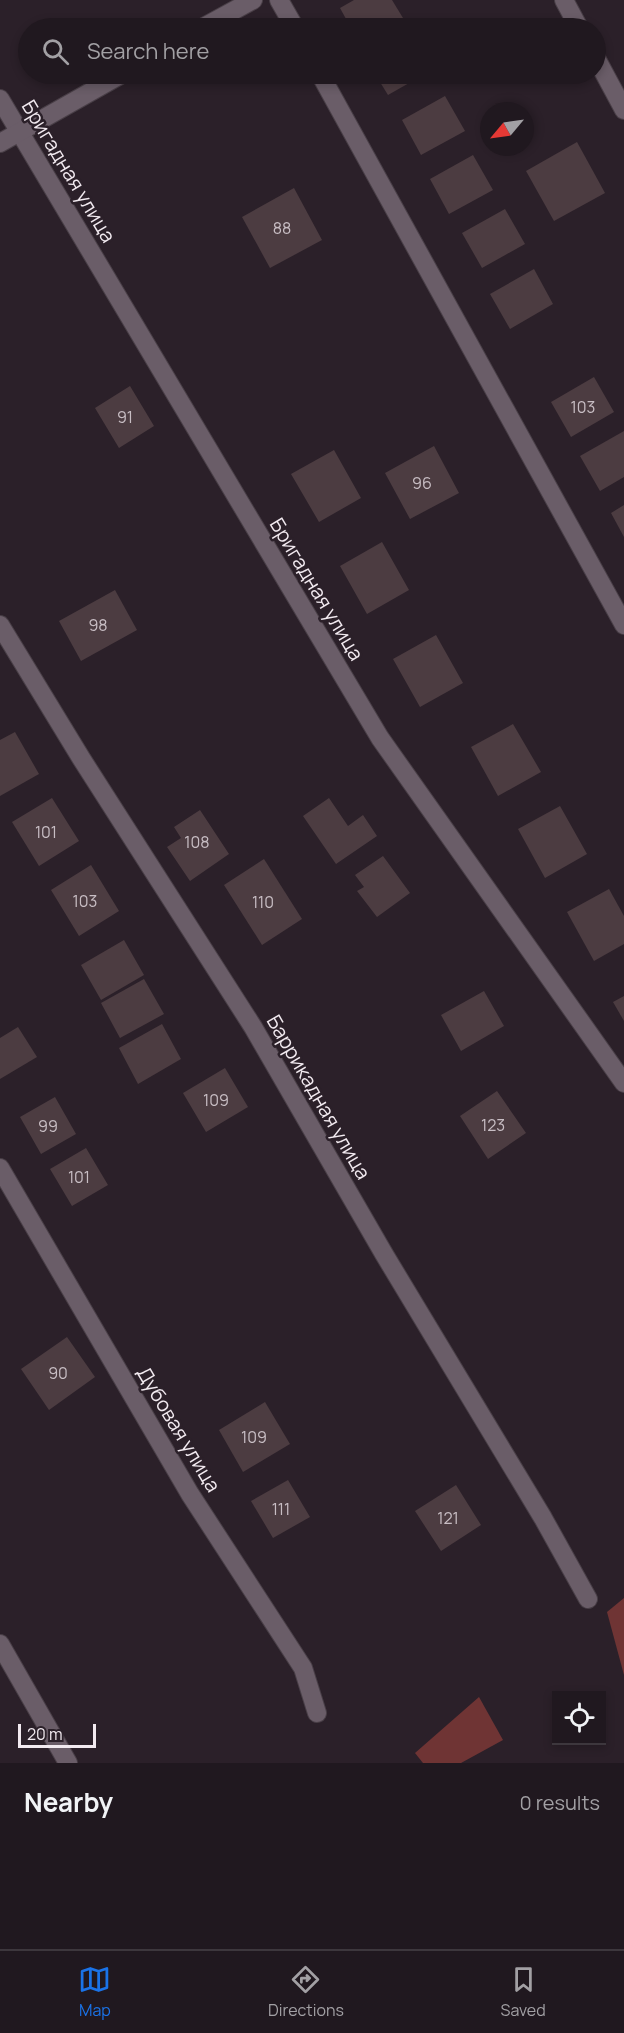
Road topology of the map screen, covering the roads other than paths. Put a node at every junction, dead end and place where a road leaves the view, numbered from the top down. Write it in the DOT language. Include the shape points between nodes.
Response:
graph roads {
  1 [pos="253,0"];
  2 [pos="279,0"];
  3 [pos="564,0"];
  4 [pos="220,18"];
  5 [pos="289,18"];
  6 [pos="574,18"];
  7 [pos="606,77"];
  8 [pos="105,84"];
  9 [pos="326,84"];
  10 [pos="0,99"];
  11 [pos="624,110"];
  12 [pos="19,132"];
  13 [pos="0,142"];
  14 [pos="0,625"];
  15 [pos="624,625"];
  16 [pos="624,1083"];
  17 [pos="0,1168"];
  18 [pos="588,1599"];
  19 [pos="0,1644"];
  20 [pos="317,1713"];
  21 [pos="68,1763"];
  1 -- 4 [label="street"];
  2 -- 5 [label="street"];
  3 -- 6 [label="street"];
  7 -- 11 [label="street"];
  8 -- 12 [label="street"];
  9 -- 15 [label="street"];
  10 -- 12 [label="street, Бригадная улица"];
  12 -- 13 [label="street"];
  12 -- 16 [label="street, Бригадная улица" via="380,738"];
  14 -- 18 [label="street, Баррикадная улица" via="253,1027"];
  17 -- 20 [label="street, Дубовая улица" via="190,1494 303,1668"];
  19 -- 21 [label="street"];
}
